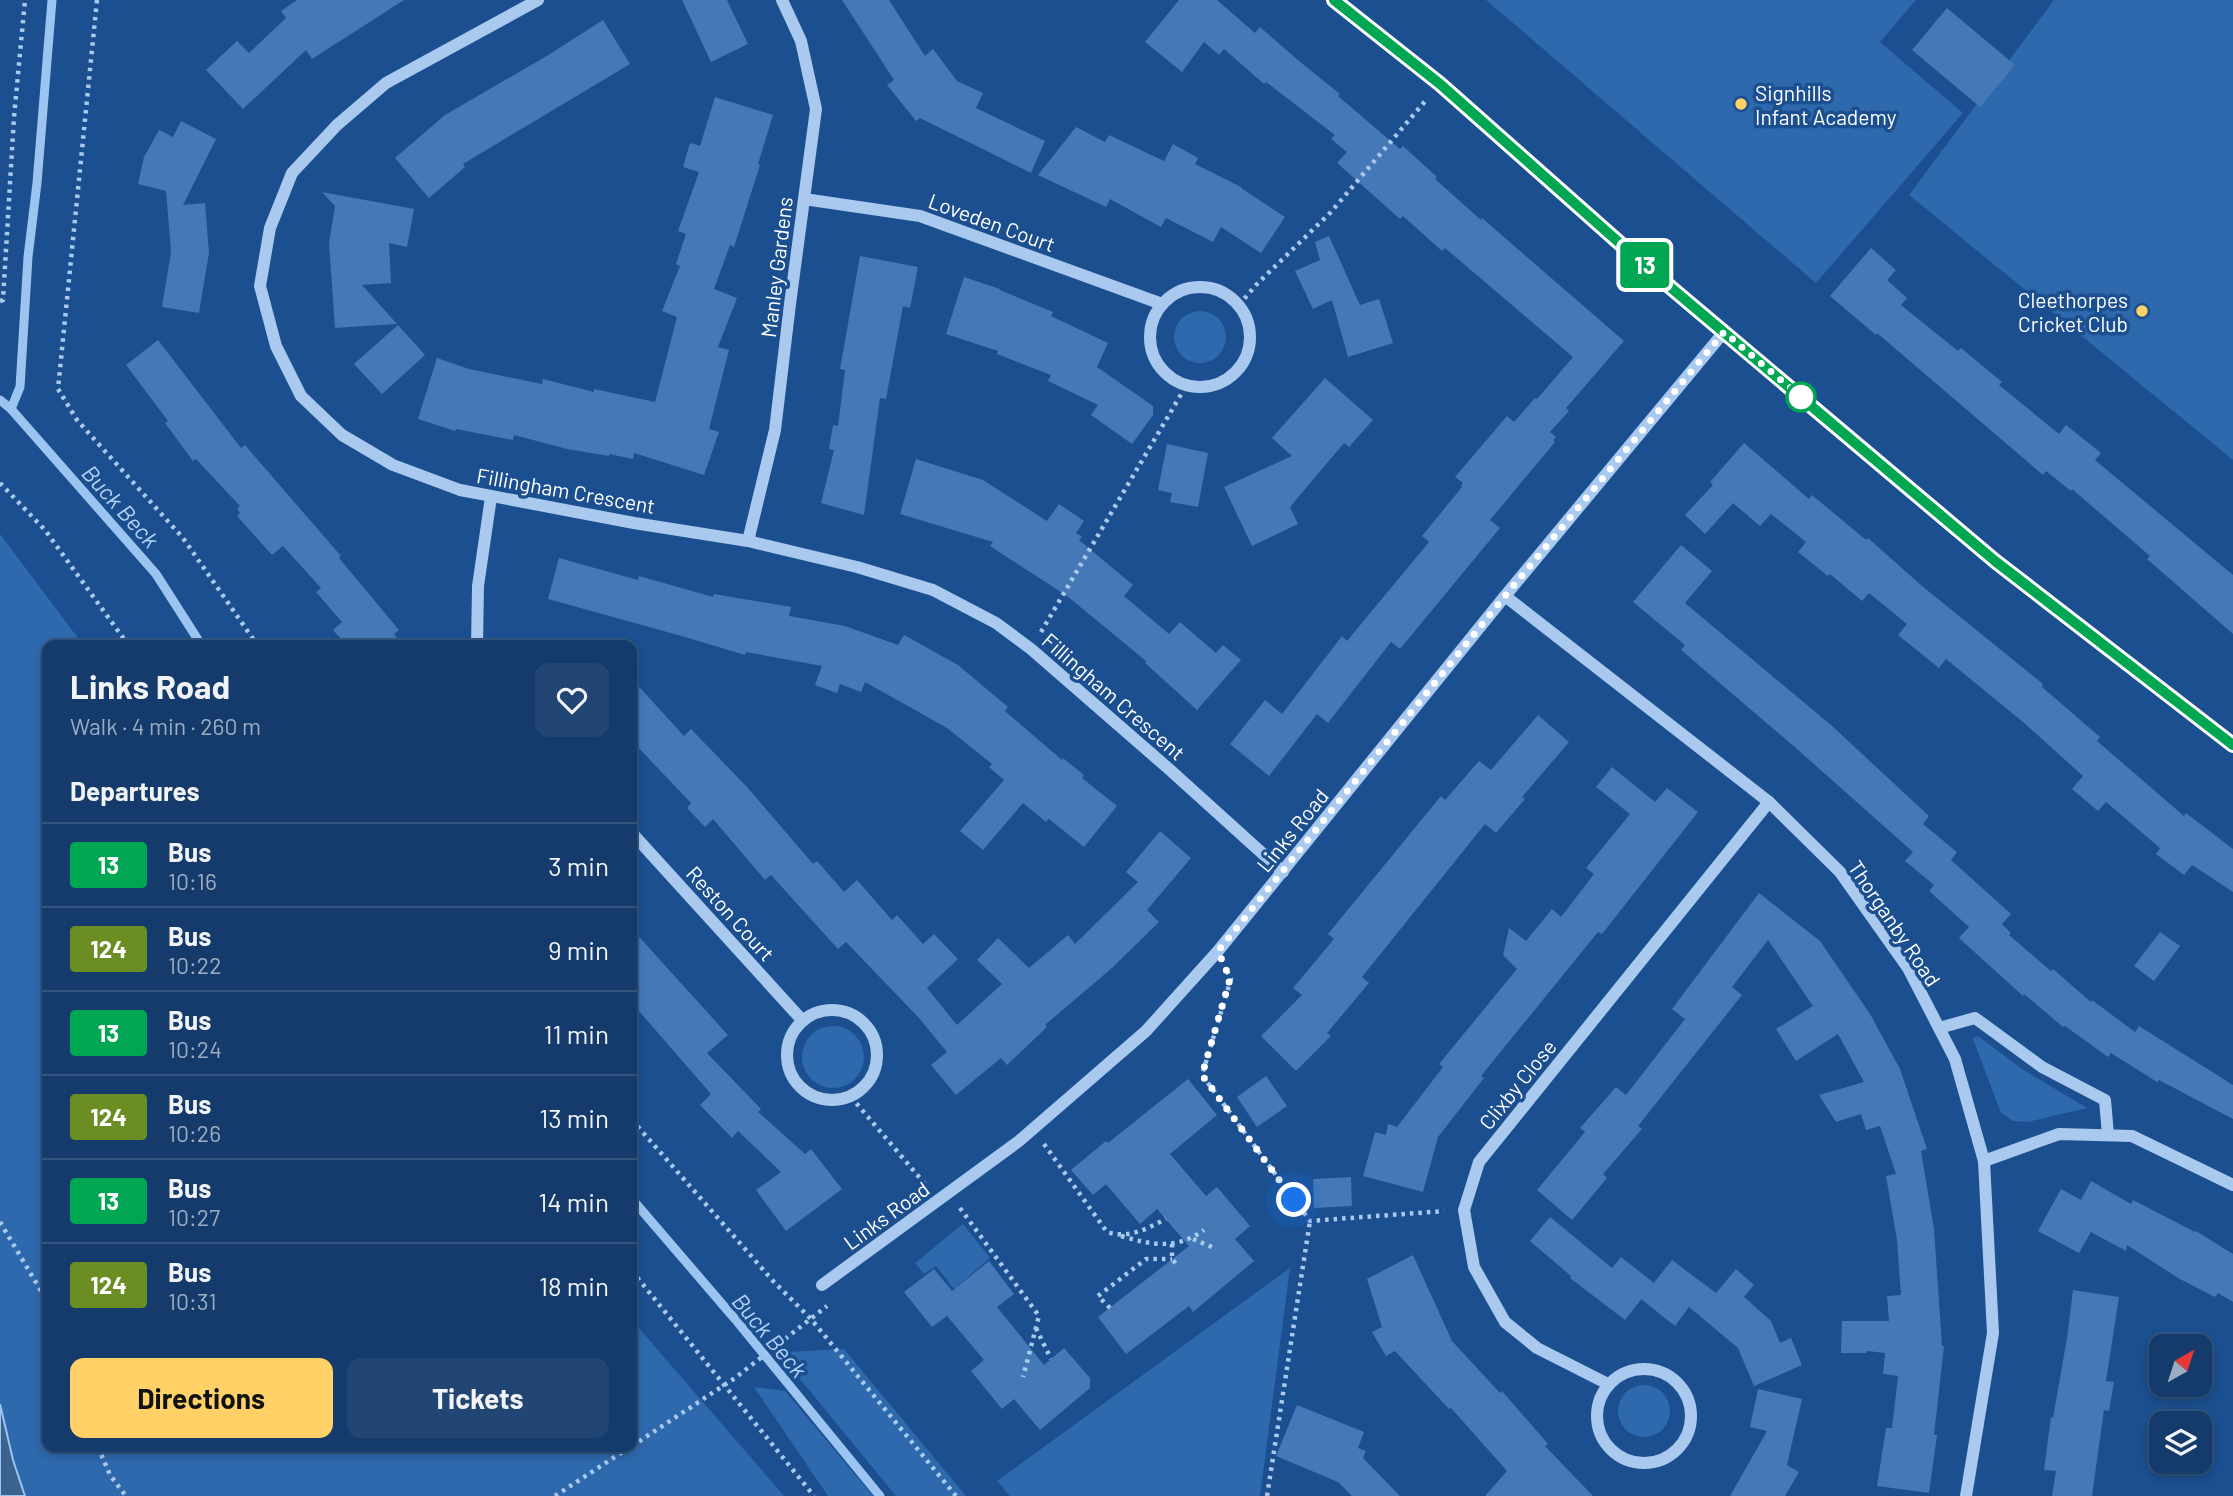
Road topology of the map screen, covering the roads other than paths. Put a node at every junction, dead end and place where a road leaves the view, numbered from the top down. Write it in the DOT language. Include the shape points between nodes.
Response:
graph roads {
  1 [pos="538,0"];
  2 [pos="782,0"];
  3 [pos="1334,0"];
  4 [pos="518,4"];
  5 [pos="804,199"];
  6 [pos="1161,304"];
  7 [pos="1724,332"];
  8 [pos="491,497"];
  9 [pos="747,541"];
  10 [pos="1505,596"];
  11 [pos="477,640"];
  12 [pos="2233,745"];
  13 [pos="1769,802"];
  14 [pos="637,838"];
  15 [pos="1283,872"];
  16 [pos="802,1020"];
  17 [pos="1939,1028"];
  18 [pos="2108,1135"];
  19 [pos="1984,1161"];
  20 [pos="2233,1185"];
  21 [pos="822,1285"];
  22 [pos="1608,1384"];
  23 [pos="1966,1496"];
  1 -- 4 [label="street, Fillingham Crescent"];
  2 -- 5 [label="street, Manley Gardens" via="801,41 816,108"];
  3 -- 7 [label="street" via="1440,84"];
  4 -- 8 [label="street, Fillingham Crescent" via="386,83 337,125 292,173 270,228 260,286 276,346 301,396 342,435 393,465"];
  5 -- 6 [label="street, Loveden Court" via="920,216"];
  5 -- 9 [label="street, Manley Gardens" via="775,430"];
  6 -- 6 [label="street" via="1151,324 1150,347 1160,368 1186,386 1215,385 1232,376 1244,361 1250,342 1239,305 1202,287 1180,291"];
  7 -- 10 [label="street, Links Road"];
  7 -- 12 [label="street" via="1995,561"];
  8 -- 9 [label="street, Fillingham Crescent"];
  8 -- 11 [label="street" via="478,586"];
  9 -- 15 [label="street, Fillingham Crescent" via="933,590 996,623"];
  10 -- 13 [label="street, Thorganby Road"];
  10 -- 15 [label="street, Links Road"];
  13 -- 17 [label="street, Thorganby Road" via="1840,872 1908,968"];
  13 -- 22 [label="street, Clixby Close" via="1479,1162 1464,1210 1474,1267 1505,1322 1537,1348"];
  14 -- 16 [label="street, Reston Court"];
  15 -- 21 [label="street, Links Road" via="1146,1031 1033,1129"];
  16 -- 16 [label="street" via="819,1011 838,1009 857,1016 870,1030 878,1048 876,1068 866,1085 851,1097 833,1101 814,1097 799,1087 789,1071 786,1053"];
  17 -- 18 [label="street" via="1975,1018 2042,1067 2105,1100"];
  17 -- 19 [label="street, Thorganby Road" via="1955,1059"];
  18 -- 19 [label="street" via="2059,1133"];
  18 -- 20 [label="street" via="2132,1136"];
  19 -- 23 [label="street, Thorganby Road" via="1993,1333"];
  22 -- 22 [label="street" via="1629,1370 1653,1369 1676,1380 1690,1401 1692,1426 1681,1448 1660,1462 1635,1464 1612,1452 1599,1432 1597,1407"];
}
